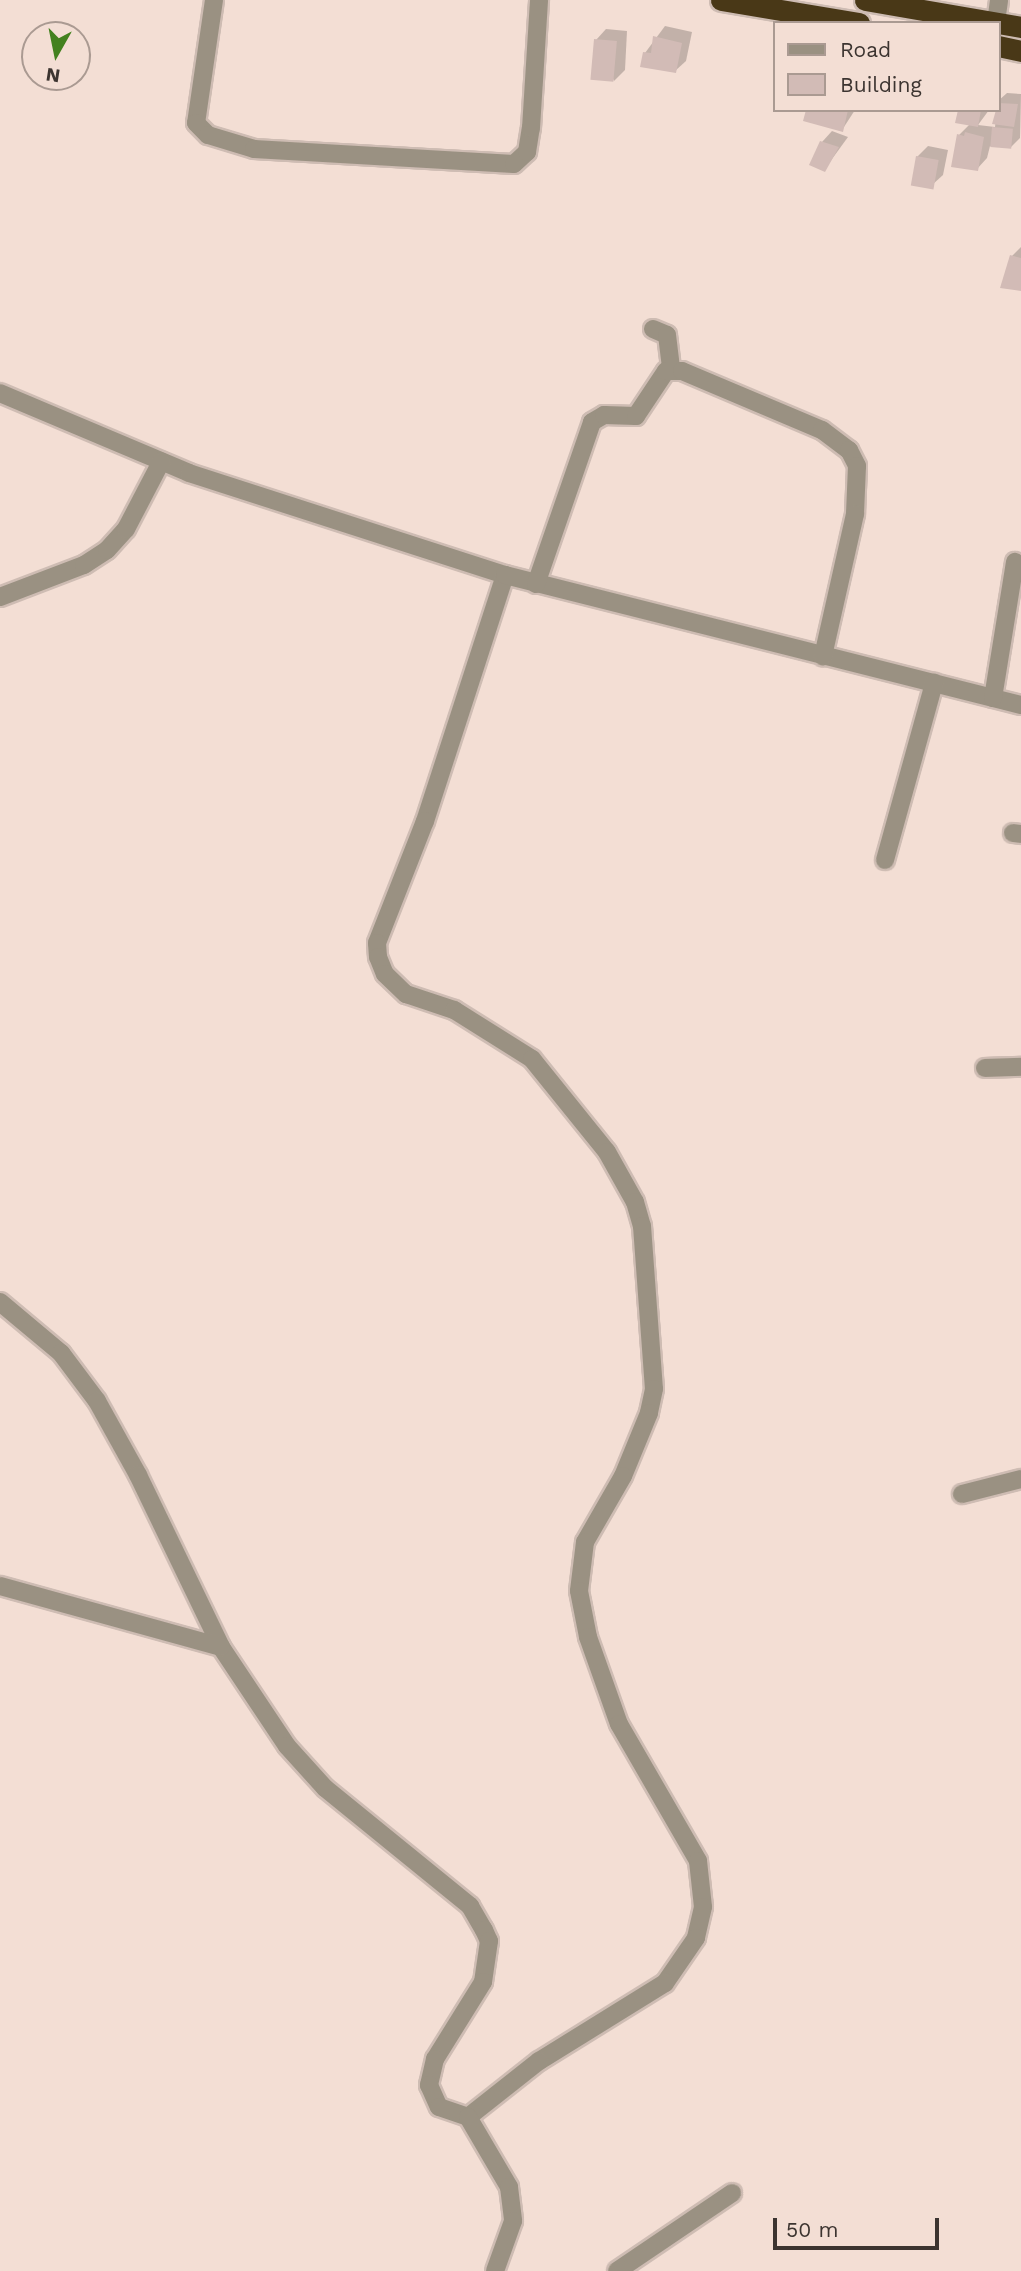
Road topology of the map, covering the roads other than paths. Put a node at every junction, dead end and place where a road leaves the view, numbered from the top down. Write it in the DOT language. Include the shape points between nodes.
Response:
graph roads {
  1 [pos="214,0"];
  2 [pos="539,0"];
  3 [pos="721,0"];
  4 [pos="865,0"];
  5 [pos="999,0"];
  6 [pos="847,21"];
  7 [pos="990,21"];
  8 [pos="996,21"];
  9 [pos="1000,23"];
  10 [pos="1021,27"];
  11 [pos="1000,46"];
  12 [pos="1021,51"];
  13 [pos="653,329"];
  14 [pos="671,369"];
  15 [pos="0,393"];
  16 [pos="160,462"];
  17 [pos="1015,562"];
  18 [pos="505,575"];
  19 [pos="536,584"];
  20 [pos="0,597"];
  21 [pos="823,656"];
  22 [pos="934,683"];
  23 [pos="993,698"];
  24 [pos="1021,705"];
  25 [pos="885,860"];
  26 [pos="985,1068"];
  27 [pos="1021,1068"];
  28 [pos="0,1302"];
  29 [pos="1021,1479"];
  30 [pos="962,1494"];
  31 [pos="0,1586"];
  32 [pos="221,1647"];
  33 [pos="468,2117"];
  34 [pos="732,2193"];
  35 [pos="495,2271"];
  36 [pos="617,2271"];
  1 -- 2 [label="street" via="196,123 208,135 254,149 514,164 527,152 531,128"];
  3 -- 6 [label="highway"];
  4 -- 7 [label="highway"];
  5 -- 8 [label="street"];
  9 -- 10 [label="highway"];
  11 -- 12 [label="highway"];
  13 -- 14 [label="street" via="667,335"];
  14 -- 19 [label="street" via="636,416 604,415 592,422"];
  14 -- 21 [label="street" via="793,416 849,450 857,466 858,493"];
  15 -- 16 [label="street"];
  16 -- 18 [label="street"];
  16 -- 20 [label="street" via="126,529 107,550 84,565"];
  17 -- 23 [label="street"];
  18 -- 19 [label="street"];
  18 -- 33 [label="street" via="425,821 377,943 378,957 385,974 406,994 454,1010 532,1059 607,1152 635,1202 642,1226 654,1389 628,1466 585,1542 579,1591 588,1637 619,1724 698,1861 703,1907 696,1938 665,1983 559,2048"];
  19 -- 21 [label="street"];
  21 -- 22 [label="street"];
  22 -- 23 [label="street"];
  22 -- 25 [label="street"];
  23 -- 24 [label="street"];
  26 -- 27 [label="street"];
  28 -- 32 [label="street" via="61,1353 97,1401"];
  29 -- 30 [label="street"];
  31 -- 32 [label="street"];
  32 -- 33 [label="street" via="287,1746 325,1788 470,1906 484,1930 489,1941 483,1982 429,2073 439,2107"];
  33 -- 35 [label="street" via="512,2199 513,2221"];
  34 -- 36 [label="street"];
}
